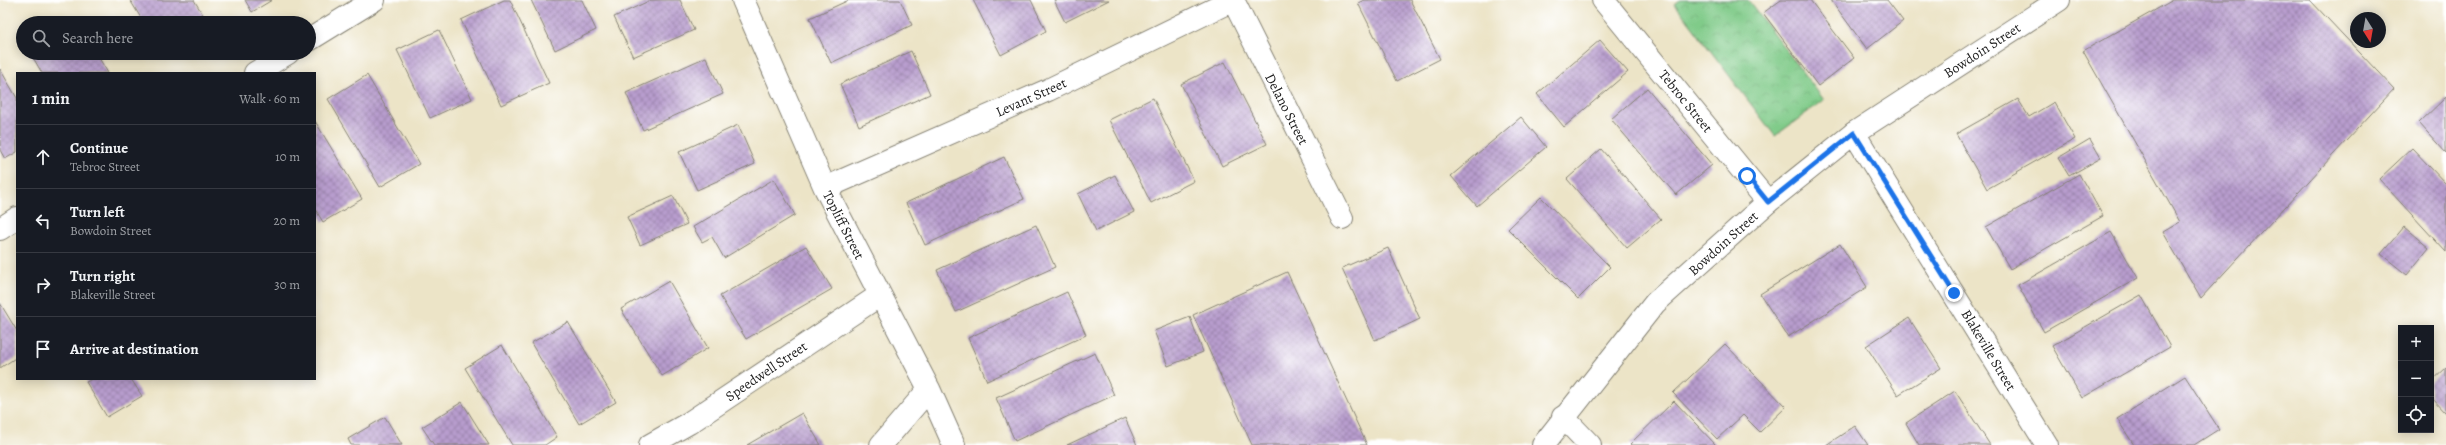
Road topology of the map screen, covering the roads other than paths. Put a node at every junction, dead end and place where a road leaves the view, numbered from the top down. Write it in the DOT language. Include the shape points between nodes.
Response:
graph roads {
  1 [pos="374,0"];
  2 [pos="743,0"];
  3 [pos="1233,0"];
  4 [pos="1603,0"];
  5 [pos="2059,0"];
  6 [pos="316,36"];
  7 [pos="276,60"];
  8 [pos="257,72"];
  9 [pos="1854,133"];
  10 [pos="824,188"];
  11 [pos="1768,202"];
  12 [pos="1342,218"];
  13 [pos="16,219"];
  14 [pos="0,229"];
  15 [pos="880,295"];
  16 [pos="929,389"];
  17 [pos="1563,417"];
  18 [pos="650,445"];
  19 [pos="881,445"];
  20 [pos="954,445"];
  21 [pos="1543,445"];
  22 [pos="1590,445"];
  23 [pos="2047,445"];
  1 -- 6 [label="street"];
  2 -- 10 [label="street, Topliff Street"];
  3 -- 10 [label="street, Levant Street" via="1048,90"];
  3 -- 12 [label="street, Delano Street"];
  4 -- 11 [label="street, Tebroc Street"];
  5 -- 9 [label="street, Bowdoin Street"];
  7 -- 8 [label="street"];
  9 -- 11 [label="street, Bowdoin Street"];
  9 -- 23 [label="street, Blakeville Street"];
  10 -- 15 [label="street, Topliff Street"];
  11 -- 17 [label="street, Bowdoin Street" via="1655,303"];
  13 -- 14 [label="street"];
  15 -- 16 [label="street, Topliff Street"];
  15 -- 18 [label="street, Speedwell Street" via="689,423"];
  16 -- 19 [label="street"];
  16 -- 20 [label="street, Topliff Street"];
  17 -- 21 [label="street, Bowdoin Street"];
  17 -- 22 [label="street"];
}
